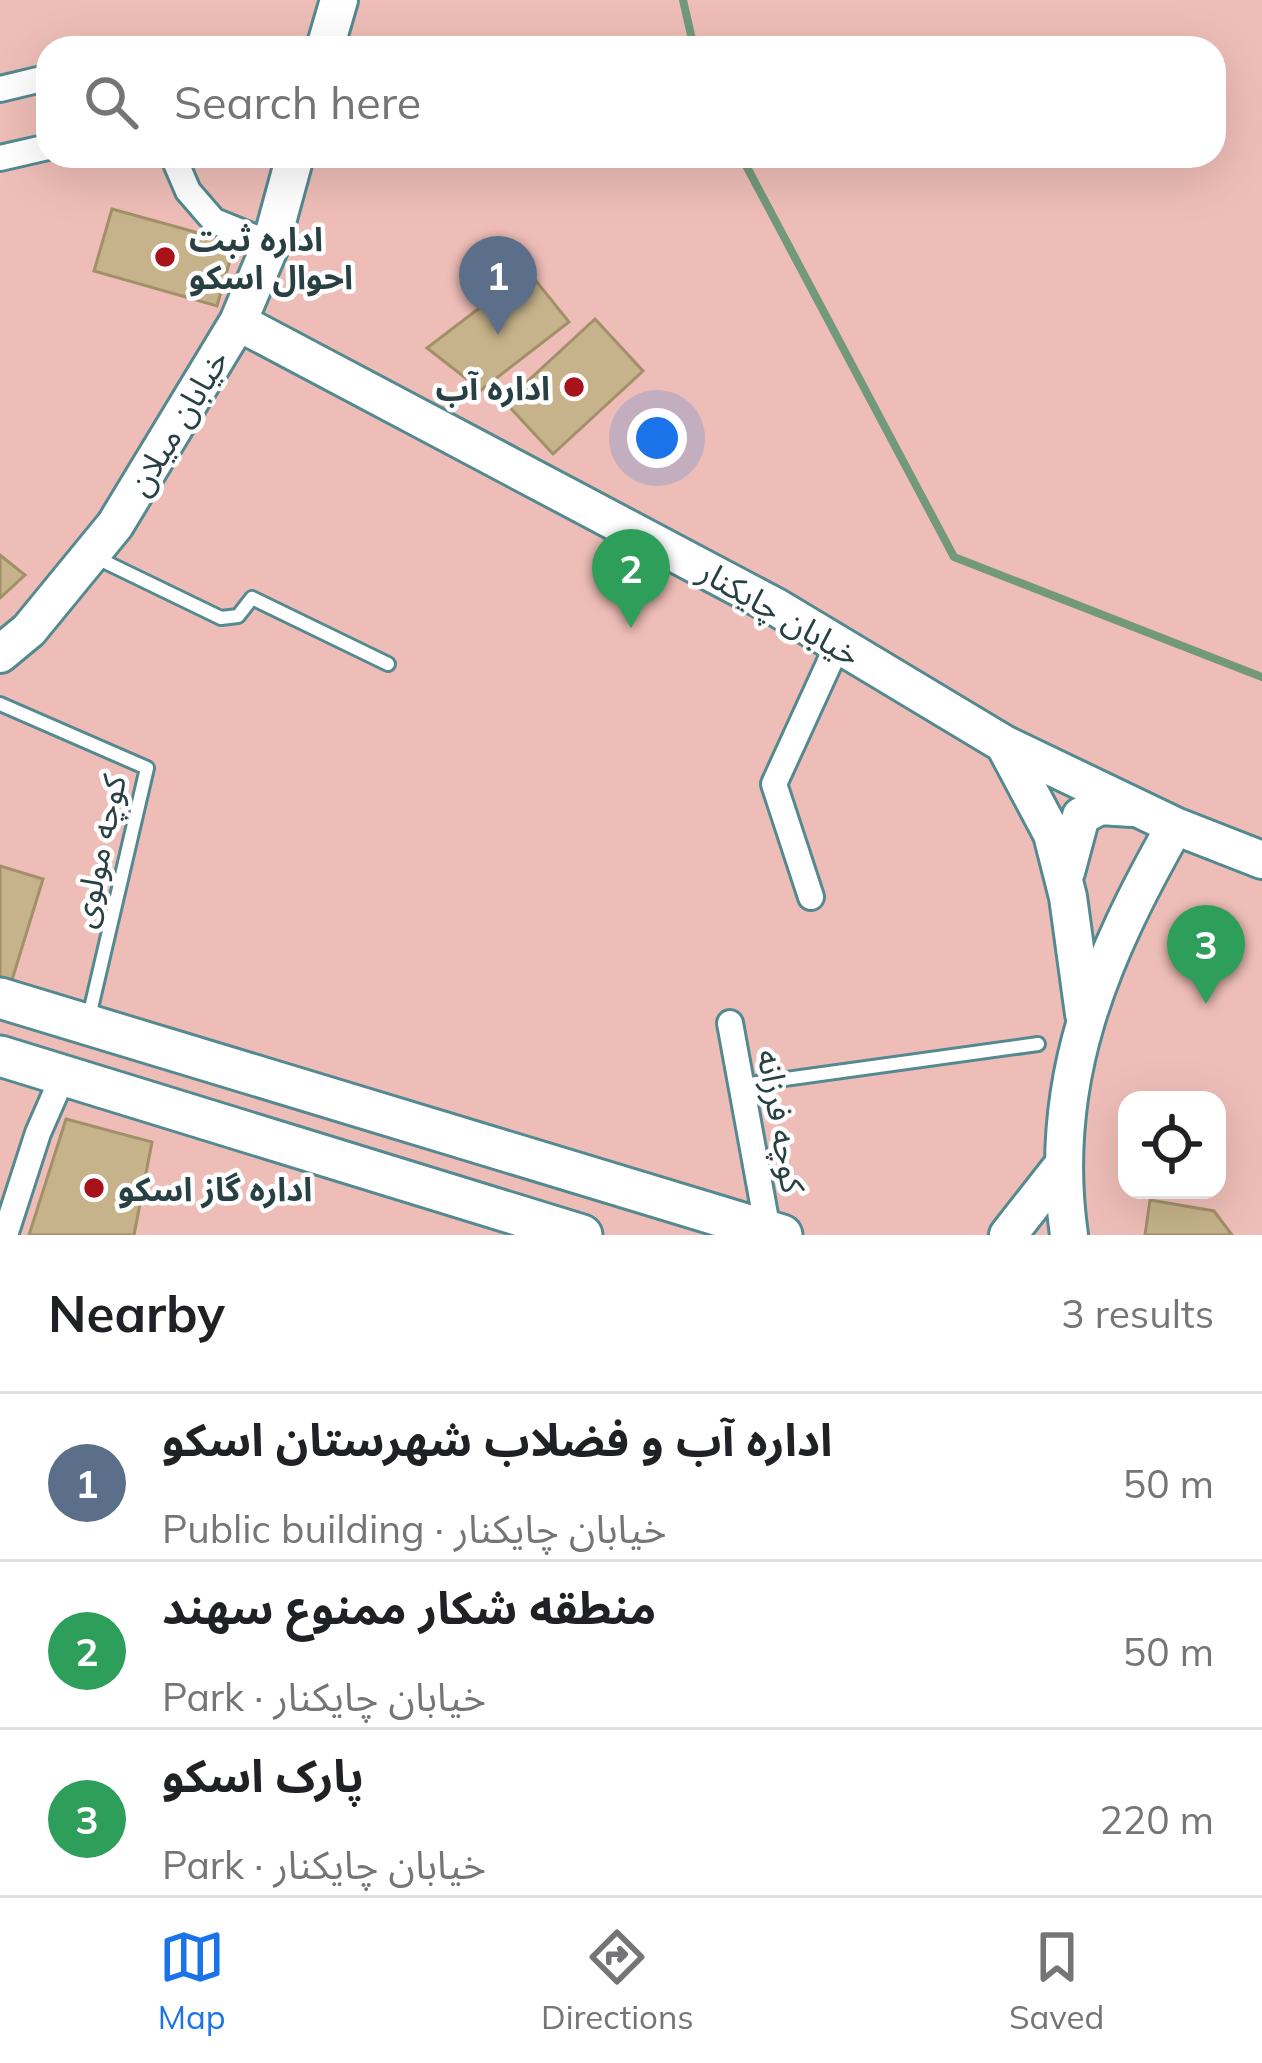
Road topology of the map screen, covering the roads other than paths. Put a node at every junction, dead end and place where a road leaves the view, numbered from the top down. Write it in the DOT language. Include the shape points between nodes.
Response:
graph roads {
  1 [pos="339,0"];
  2 [pos="328,36"];
  3 [pos="36,80"];
  4 [pos="0,89"];
  5 [pos="36,150"];
  6 [pos="0,158"];
  7 [pos="178,168"];
  8 [pos="292,168"];
  9 [pos="271,244"];
  10 [pos="238,322"];
  11 [pos="91,554"];
  12 [pos="838,644"];
  13 [pos="0,654"];
  14 [pos="388,664"];
  15 [pos="0,704"];
  16 [pos="1004,745"];
  17 [pos="1142,810"];
  18 [pos="1175,826"];
  19 [pos="1262,860"];
  20 [pos="1064,884"];
  21 [pos="811,897"];
  22 [pos="0,998"];
  23 [pos="1084,1014"];
  24 [pos="730,1023"];
  25 [pos="86,1028"];
  26 [pos="1038,1044"];
  27 [pos="0,1056"];
  28 [pos="63,1076"];
  29 [pos="741,1085"];
  30 [pos="1060,1171"];
  31 [pos="775,1233"];
  32 [pos="5,1235"];
  33 [pos="582,1235"];
  34 [pos="1008,1235"];
  35 [pos="1069,1235"];
  1 -- 2 [label="main road"];
  3 -- 4 [label="street"];
  5 -- 6 [label="street"];
  7 -- 9 [label="street" via="214,221"];
  8 -- 9 [label="main road, خیابان میلان"];
  9 -- 10 [label="main road, خیابان میلان"];
  10 -- 11 [label="main road, خیابان میلان"];
  10 -- 12 [label="main road, خیابان چایکنار"];
  11 -- 13 [label="main road, خیابان میلان"];
  11 -- 14 [label="lane" via="221,619 238,616 252,598"];
  12 -- 16 [label="main road, خیابان چایکنار"];
  12 -- 21 [label="street" via="774,784"];
  15 -- 25 [label="lane, کوچه مولوی" via="147,768"];
  16 -- 17 [label="main road, خیابان چایکنار"];
  16 -- 20 [label="main road" via="1052,835"];
  17 -- 18 [label="main road, خیابان چایکنار"];
  17 -- 20 [label="main road" via="1100,806 1081,816"];
  18 -- 19 [label="main road, خیابان چایکنار"];
  18 -- 23 [label="main road"];
  20 -- 23 [label="main road"];
  22 -- 25 [label="main road"];
  23 -- 30 [label="main road"];
  24 -- 29 [label="street, کوچه فرزانه"];
  25 -- 31 [label="main road"];
  26 -- 29 [label="lane"];
  27 -- 28 [label="main road"];
  28 -- 32 [label="street"];
  28 -- 33 [label="main road"];
  29 -- 31 [label="street, کوچه فرزانه"];
  30 -- 34 [label="main road"];
  30 -- 35 [label="main road"];
}
